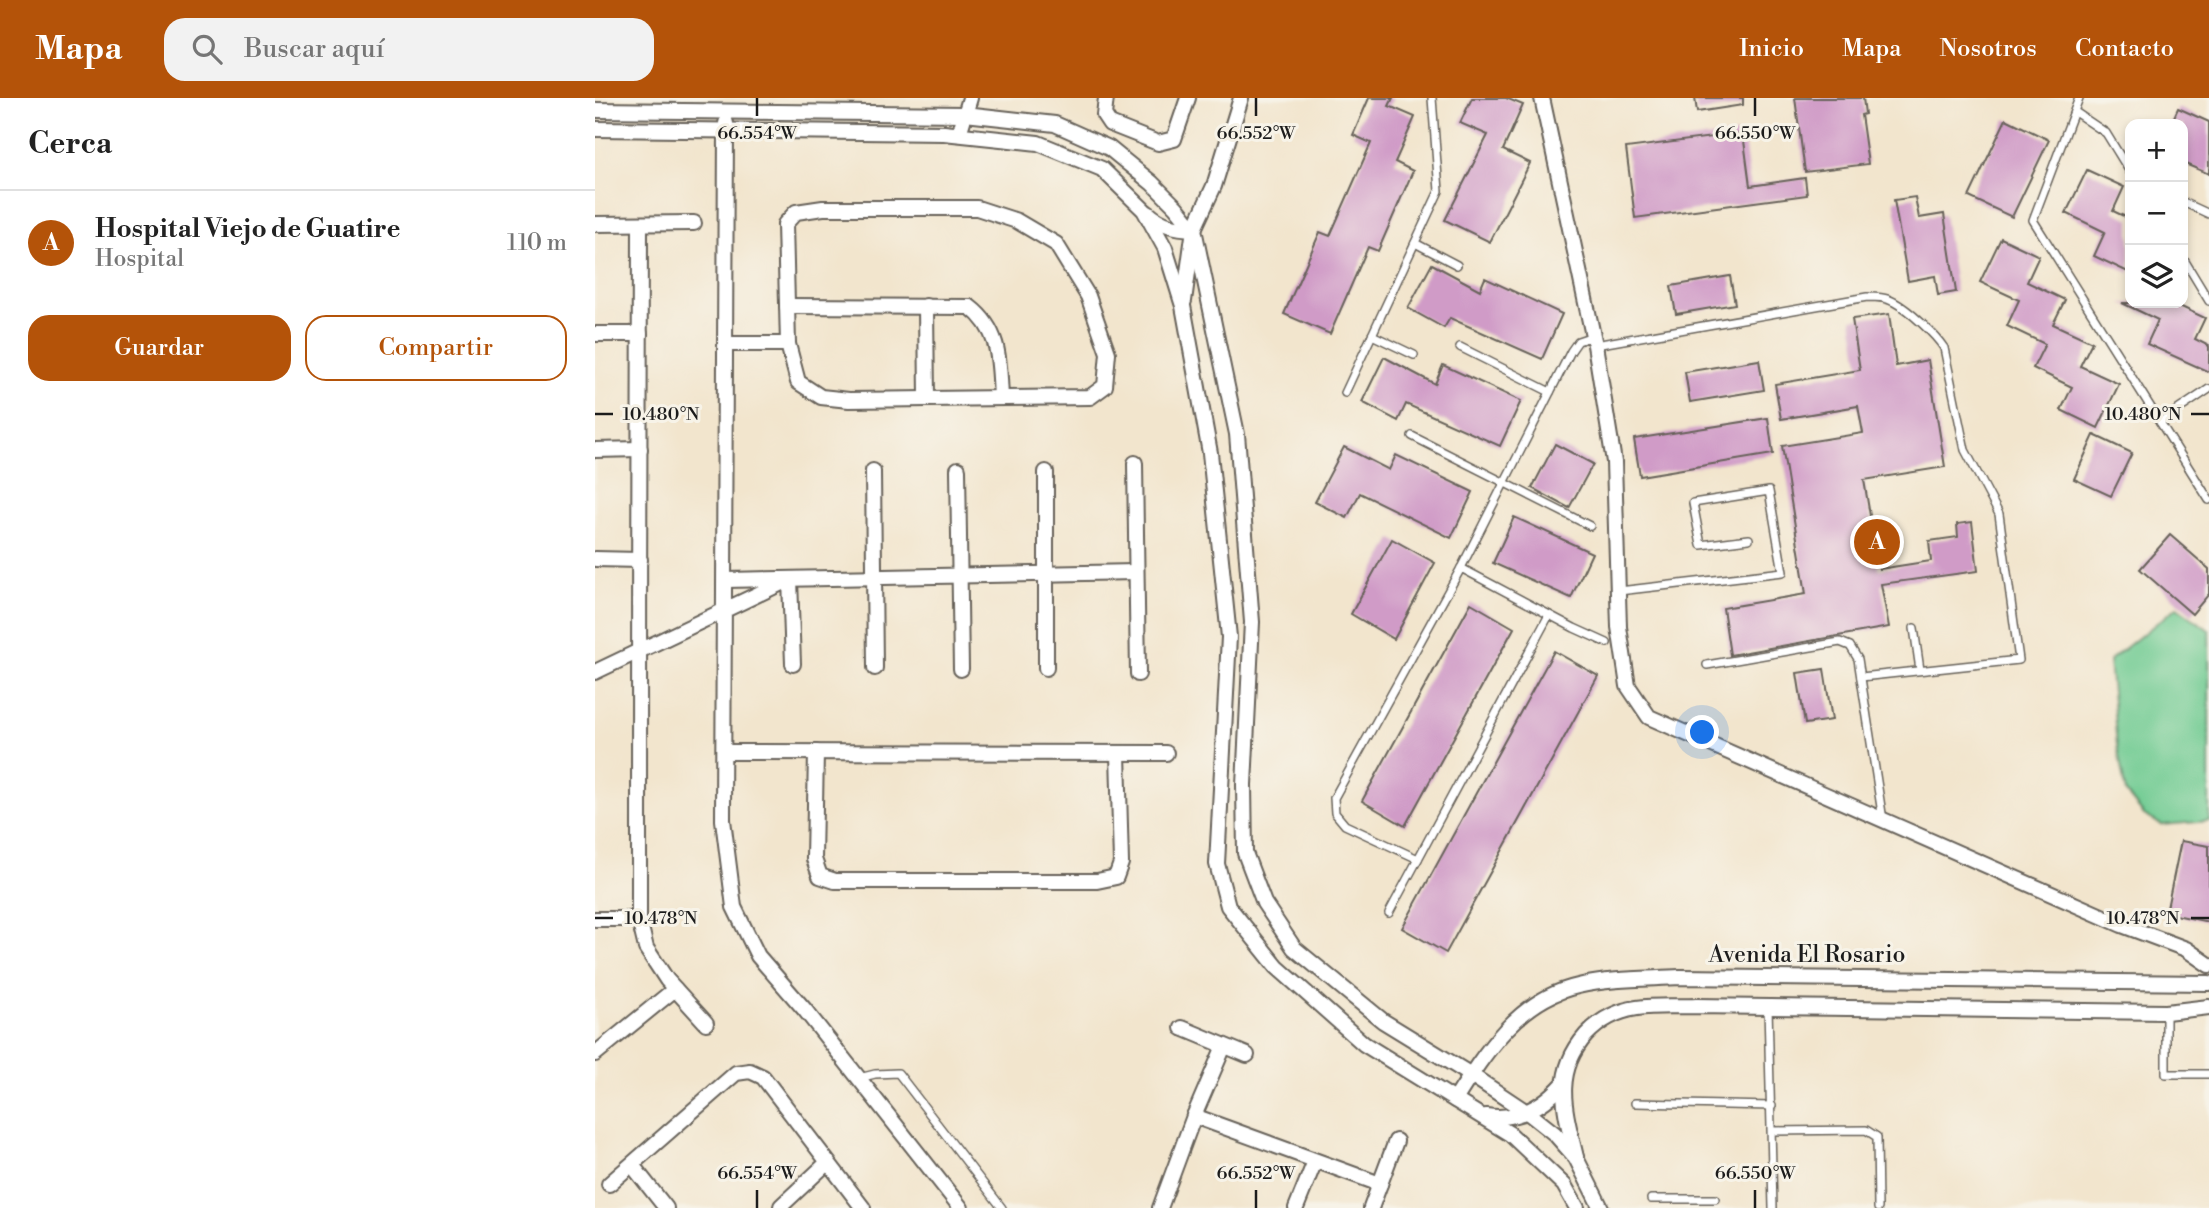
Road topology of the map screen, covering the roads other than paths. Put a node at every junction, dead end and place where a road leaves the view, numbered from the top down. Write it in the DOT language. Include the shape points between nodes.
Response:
graph roads {
  1 [pos="970,98"];
  2 [pos="1106,98"];
  3 [pos="1188,98"];
  4 [pos="1241,98"];
  5 [pos="1432,98"];
  6 [pos="1542,98"];
  7 [pos="2079,98"];
  8 [pos="595,110"];
  9 [pos="727,111"];
  10 [pos="2075,111"];
  11 [pos="965,114"];
  12 [pos="595,129"];
  13 [pos="726,130"];
  14 [pos="959,134"];
  15 [pos="2125,164"];
  16 [pos="2188,204"];
  17 [pos="1144,210"];
  18 [pos="2209,214"];
  19 [pos="694,223"];
  20 [pos="595,224"];
  21 [pos="641,224"];
  22 [pos="1195,229"];
  23 [pos="1415,243"];
  24 [pos="1457,265"];
  25 [pos="2188,266"];
  26 [pos="2209,302"];
  27 [pos="787,306"];
  28 [pos="926,306"];
  29 [pos="1183,306"];
  30 [pos="595,334"];
  31 [pos="641,334"];
  32 [pos="1372,335"];
  33 [pos="1594,341"];
  34 [pos="726,344"];
  35 [pos="788,344"];
  36 [pos="1460,347"];
  37 [pos="1414,355"];
  38 [pos="2209,389"];
  39 [pos="1550,392"];
  40 [pos="1345,393"];
  41 [pos="1001,398"];
  42 [pos="927,399"];
  43 [pos="2160,422"];
  44 [pos="1412,436"];
  45 [pos="641,449"];
  46 [pos="595,450"];
  47 [pos="1135,463"];
  48 [pos="958,470"];
  49 [pos="873,471"];
  50 [pos="1046,472"];
  51 [pos="1504,483"];
  52 [pos="2209,500"];
  53 [pos="1590,526"];
  54 [pos="1749,539"];
  55 [pos="595,559"];
  56 [pos="641,560"];
  57 [pos="1461,568"];
  58 [pos="1136,572"];
  59 [pos="1045,574"];
  60 [pos="961,576"];
  61 [pos="874,577"];
  62 [pos="790,579"];
  63 [pos="726,580"];
  64 [pos="1619,591"];
  65 [pos="726,610"];
  66 [pos="1549,615"];
  67 [pos="1914,628"];
  68 [pos="1607,643"];
  69 [pos="638,658"];
  70 [pos="793,664"];
  71 [pos="602,665"];
  72 [pos="1707,665"];
  73 [pos="875,668"];
  74 [pos="1047,668"];
  75 [pos="961,669"];
  76 [pos="1920,670"];
  77 [pos="595,672"];
  78 [pos="1138,674"];
  79 [pos="1861,677"];
  80 [pos="724,752"];
  81 [pos="815,752"];
  82 [pos="1118,753"];
  83 [pos="1166,753"];
  84 [pos="1883,821"];
  85 [pos="1418,859"];
  86 [pos="1389,913"];
  87 [pos="595,919"];
  88 [pos="639,919"];
  89 [pos="2209,965"];
  90 [pos="2209,982"];
  91 [pos="675,989"];
  92 [pos="1768,1007"];
  93 [pos="2209,1007"];
  94 [pos="2166,1012"];
  95 [pos="706,1023"];
  96 [pos="1182,1028"];
  97 [pos="1224,1046"];
  98 [pos="595,1054"];
  99 [pos="1247,1055"];
  100 [pos="2209,1074"];
  101 [pos="1471,1075"];
  102 [pos="859,1078"];
  103 [pos="1564,1083"];
  104 [pos="1455,1100"];
  105 [pos="1635,1103"];
  106 [pos="1772,1106"];
  107 [pos="1526,1112"];
  108 [pos="1479,1115"];
  109 [pos="1195,1116"];
  110 [pos="1773,1131"];
  111 [pos="1396,1141"];
  112 [pos="1576,1158"];
  113 [pos="1315,1161"];
  114 [pos="827,1163"];
  115 [pos="632,1165"];
  116 [pos="608,1184"];
  117 [pos="1380,1184"];
  118 [pos="1651,1199"];
  119 [pos="1715,1199"];
  120 [pos="1674,1204"];
  121 [pos="781,1206"];
  122 [pos="666,1208"];
  123 [pos="863,1208"];
  124 [pos="961,1208"];
  125 [pos="1002,1208"];
  126 [pos="1160,1208"];
  127 [pos="1296,1208"];
  128 [pos="1371,1208"];
  129 [pos="1577,1208"];
  130 [pos="1601,1208"];
  131 [pos="1773,1208"];
  132 [pos="1878,1208"];
  1 -- 11 [label="street"];
  2 -- 3 [label="street" via="1104,115 1110,124 1158,143 1174,139"];
  4 -- 22 [label="street" via="1214,186"];
  5 -- 23 [label="lane" via="1439,191"];
  6 -- 33 [label="street"];
  7 -- 10 [label="lane"];
  8 -- 9 [label="street"];
  9 -- 11 [label="street"];
  9 -- 13 [label="street"];
  10 -- 15 [label="lane" via="2106,133"];
  10 -- 43 [label="lane" via="2033,220"];
  11 -- 14 [label="street"];
  11 -- 22 [label="street" via="1055,124 1109,148 1152,183"];
  12 -- 13 [label="street"];
  13 -- 14 [label="street"];
  13 -- 34 [label="street"];
  14 -- 17 [label="street" via="1038,143 1102,169"];
  16 -- 18 [label="lane"];
  17 -- 22 [label="street" via="1162,224"];
  17 -- 29 [label="street" via="1165,248"];
  19 -- 21 [label="street"];
  20 -- 21 [label="street"];
  21 -- 31 [label="street"];
  22 -- 29 [label="street"];
  22 -- 101 [label="street" via="1237,434 1252,622 1245,853 1264,903 1294,948 1384,1021"];
  23 -- 24 [label="lane"];
  23 -- 32 [label="lane"];
  25 -- 26 [label="lane"];
  27 -- 28 [label="street"];
  27 -- 35 [label="street"];
  27 -- 41 [label="street" via="785,223 796,212 977,208 1017,220 1056,244 1088,296 1108,354 1105,386 1090,397"];
  28 -- 41 [label="street" via="970,307 981,317 998,347"];
  28 -- 42 [label="street"];
  29 -- 104 [label="street" via="1210,453 1229,637 1217,864 1229,906 1277,967 1364,1044"];
  30 -- 31 [label="street"];
  31 -- 45 [label="street"];
  32 -- 37 [label="lane"];
  32 -- 40 [label="lane"];
  33 -- 39 [label="lane" via="1578,341"];
  33 -- 64 [label="street" via="1614,462"];
  33 -- 76 [label="lane" via="1867,298 1894,301 1938,338 1965,450 1999,514 2019,660"];
  34 -- 35 [label="street"];
  34 -- 63 [label="street"];
  35 -- 42 [label="street" via="798,382 821,397"];
  36 -- 39 [label="lane"];
  38 -- 43 [label="lane"];
  39 -- 51 [label="lane"];
  41 -- 42 [label="street"];
  43 -- 52 [label="lane"];
  44 -- 51 [label="lane"];
  45 -- 46 [label="street"];
  45 -- 56 [label="street"];
  47 -- 58 [label="street"];
  48 -- 60 [label="street"];
  49 -- 61 [label="street"];
  50 -- 59 [label="street"];
  51 -- 53 [label="lane"];
  51 -- 57 [label="lane"];
  54 -- 64 [label="lane" via="1700,545 1693,503 1769,491 1783,572"];
  55 -- 56 [label="street"];
  56 -- 69 [label="street"];
  57 -- 66 [label="lane"];
  57 -- 85 [label="lane" via="1333,798 1335,813 1345,825"];
  58 -- 59 [label="street"];
  58 -- 78 [label="street"];
  59 -- 60 [label="street"];
  59 -- 74 [label="street"];
  60 -- 61 [label="street"];
  60 -- 75 [label="street"];
  61 -- 62 [label="street"];
  61 -- 73 [label="street"];
  62 -- 63 [label="street"];
  62 -- 65 [label="street"];
  62 -- 70 [label="street"];
  63 -- 65 [label="street"];
  64 -- 84 [label="street" via="1628,686 1649,718"];
  65 -- 69 [label="street"];
  65 -- 80 [label="street"];
  66 -- 68 [label="lane"];
  66 -- 85 [label="lane"];
  67 -- 76 [label="lane"];
  69 -- 71 [label="street"];
  69 -- 88 [label="street"];
  71 -- 77 [label="street"];
  72 -- 79 [label="lane" via="1840,642 1850,646 1858,659"];
  76 -- 79 [label="lane"];
  79 -- 84 [label="lane"];
  80 -- 81 [label="street"];
  80 -- 102 [label="street" via="723,820 734,907 758,956"];
  81 -- 82 [label="street"];
  81 -- 82 [label="street" via="814,859 820,876 835,881 1097,881 1116,877 1121,863"];
  82 -- 83 [label="street"];
  84 -- 89 [label="street" via="2186,949"];
  85 -- 86 [label="lane"];
  87 -- 88 [label="street"];
  88 -- 91 [label="street" via="646,948"];
  90 -- 101 [label="street, Avenida El Rosario" via="1680,977 1600,982 1558,993 1522,1013"];
  91 -- 95 [label="street"];
  91 -- 98 [label="street"];
  92 -- 94 [label="street"];
  92 -- 103 [label="street" via="1638,1008 1618,1013 1598,1023 1574,1049"];
  92 -- 106 [label="lane"];
  93 -- 94 [label="street"];
  94 -- 100 [label="lane" via="2166,1074"];
  96 -- 97 [label="street"];
  97 -- 99 [label="street"];
  97 -- 109 [label="street"];
  101 -- 104 [label="street, Avenida El Rosario"];
  101 -- 107 [label="street"];
  102 -- 124 [label="street"];
  102 -- 125 [label="lane" via="898,1073"];
  103 -- 107 [label="street"];
  103 -- 112 [label="street" via="1564,1108"];
  104 -- 108 [label="street"];
  105 -- 106 [label="lane"];
  106 -- 110 [label="lane"];
  107 -- 108 [label="street" via="1515,1117"];
  107 -- 112 [label="street"];
  108 -- 129 [label="street" via="1542,1161"];
  109 -- 113 [label="street"];
  109 -- 126 [label="street"];
  110 -- 131 [label="lane"];
  110 -- 132 [label="lane" via="1866,1130 1877,1137"];
  111 -- 117 [label="street"];
  112 -- 130 [label="street"];
  113 -- 117 [label="street"];
  113 -- 127 [label="street"];
  114 -- 115 [label="street" via="763,1077 750,1071 736,1073"];
  114 -- 121 [label="street"];
  114 -- 123 [label="street"];
  115 -- 116 [label="street"];
  115 -- 122 [label="street"];
  117 -- 128 [label="street"];
  118 -- 120 [label="lane"];
  119 -- 120 [label="lane"];
}
